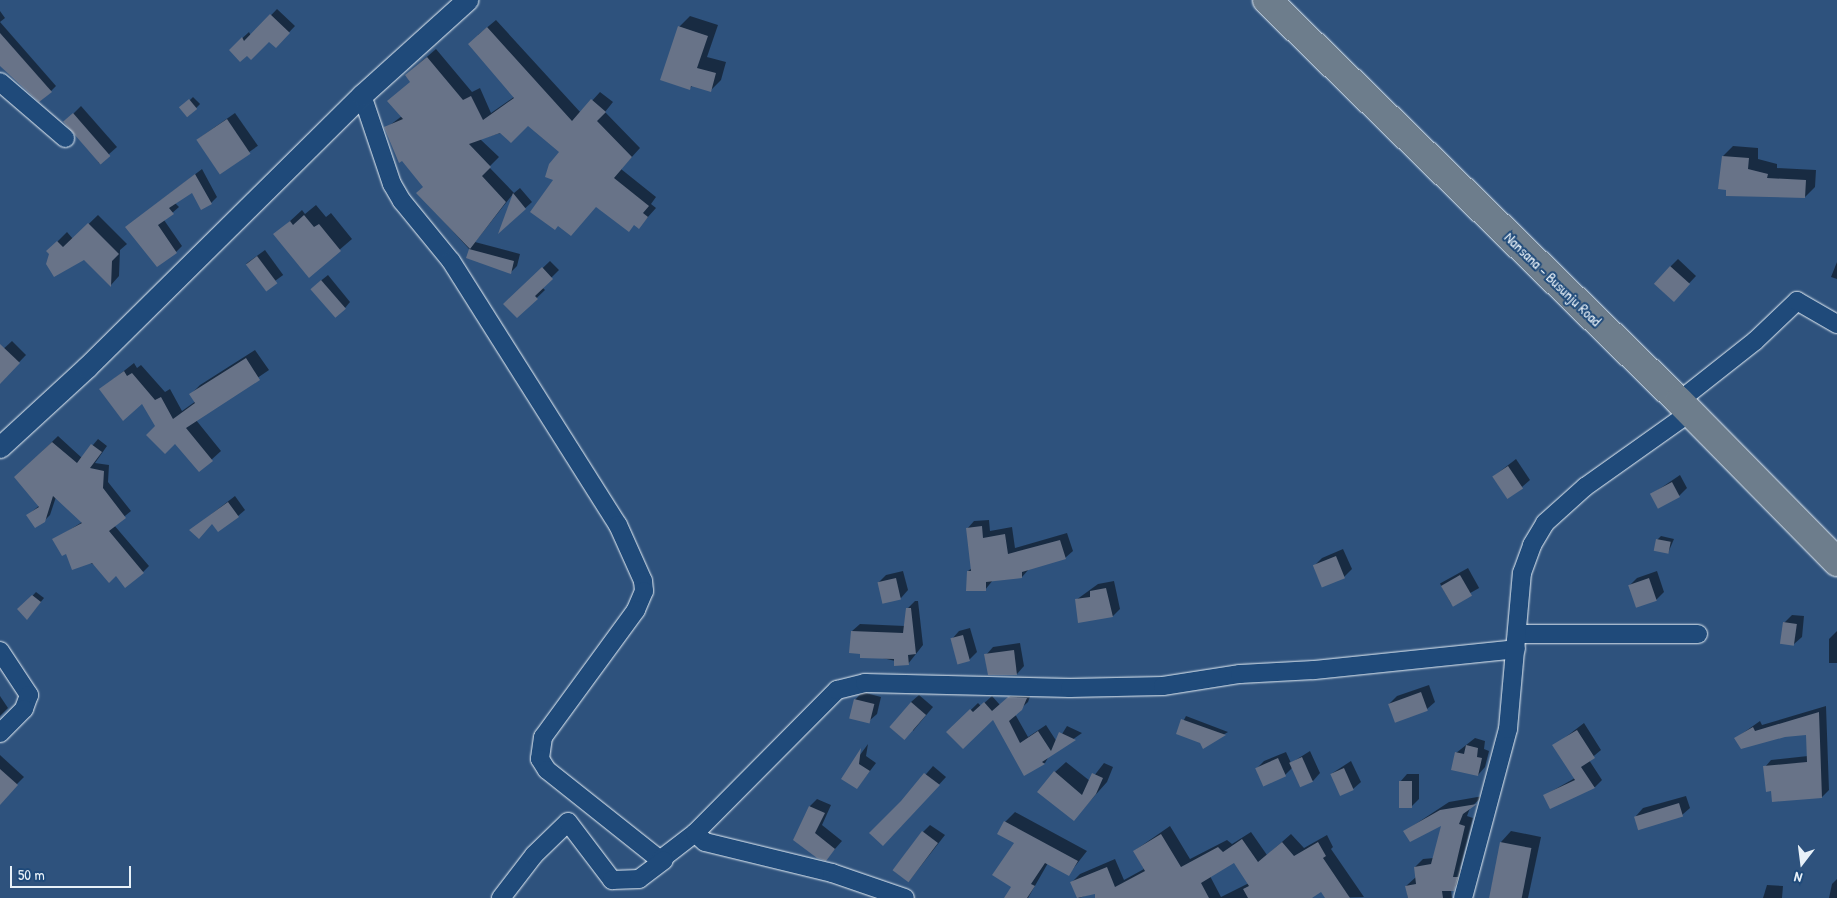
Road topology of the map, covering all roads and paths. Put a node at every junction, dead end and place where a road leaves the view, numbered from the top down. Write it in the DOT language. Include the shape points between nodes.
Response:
graph roads {
  1 [pos="467,0"];
  2 [pos="1267,0"];
  3 [pos="0,82"];
  4 [pos="362,95"];
  5 [pos="65,138"];
  6 [pos="1837,324"];
  7 [pos="1684,407"];
  8 [pos="0,447"];
  9 [pos="1837,562"];
  10 [pos="1698,634"];
  11 [pos="1517,642"];
  12 [pos="0,651"];
  13 [pos="0,733"];
  14 [pos="696,833"];
  15 [pos="664,860"];
  16 [pos="501,898"];
  17 [pos="905,898"];
  18 [pos="1463,898"];
  1 -- 4 [label="street"];
  2 -- 7 [label="main road, Nansana - Busunju Road"];
  3 -- 5 [label="street"];
  4 -- 8 [label="street" via="87,366"];
  4 -- 15 [label="street" via="392,184 451,261 618,525 643,581 644,591 636,610 543,736 540,760 547,770 654,857"];
  6 -- 7 [label="street" via="1797,301"];
  7 -- 9 [label="main road, Nansana - Busunju Road"];
  7 -- 11 [label="street" via="1584,487 1545,523 1532,545 1522,573"];
  10 -- 11 [label="street"];
  11 -- 14 [label="street" via="1314,670 1240,674 1163,686 1070,688 865,683 837,690"];
  11 -- 18 [label="street" via="1508,729"];
  12 -- 13 [label="street" via="29,695 24,709"];
  14 -- 15 [label="street"];
  14 -- 17 [label="street" via="705,842 832,873"];
  15 -- 16 [label="street" via="639,879 612,880 568,822 534,856"];
}
